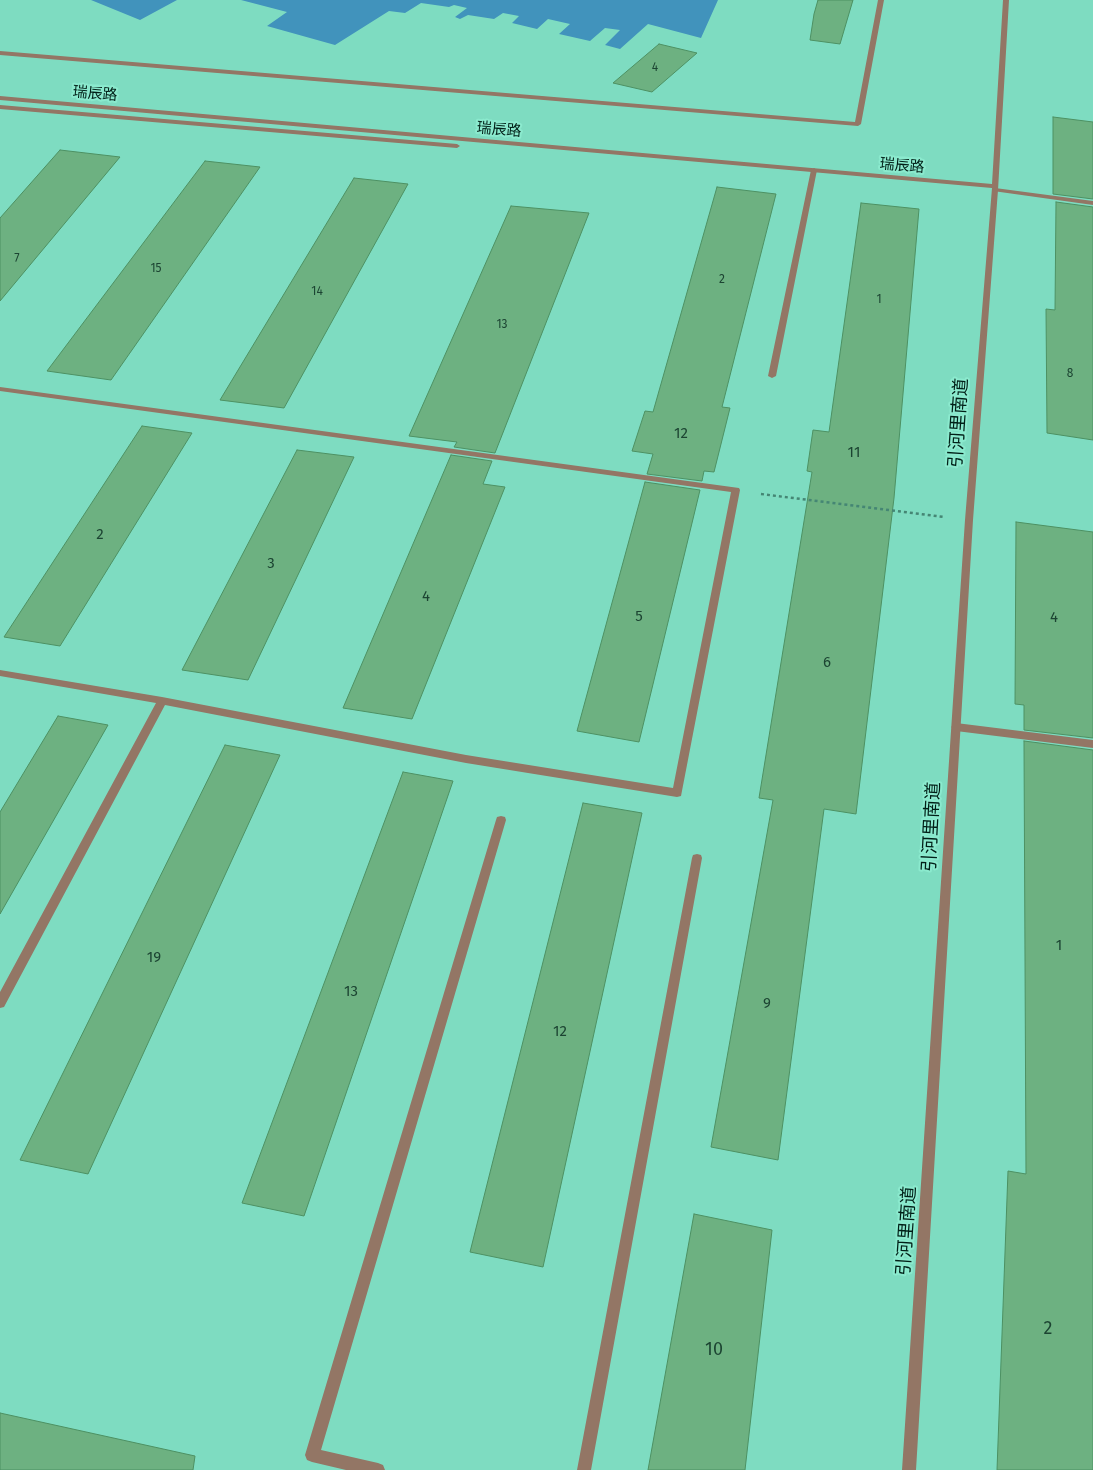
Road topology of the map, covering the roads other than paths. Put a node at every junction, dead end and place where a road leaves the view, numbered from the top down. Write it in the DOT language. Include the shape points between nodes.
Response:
graph roads {
  1 [pos="881,0"];
  2 [pos="1006,0"];
  3 [pos="0,53"];
  4 [pos="0,98"];
  5 [pos="0,107"];
  6 [pos="814,173"];
  7 [pos="995,190"];
  8 [pos="1093,203"];
  9 [pos="772,376"];
  10 [pos="0,389"];
  11 [pos="0,673"];
  12 [pos="162,701"];
  13 [pos="956,727"];
  14 [pos="1093,744"];
  15 [pos="501,820"];
  16 [pos="697,858"];
  17 [pos="0,1003"];
  18 [pos="378,1470"];
  19 [pos="584,1470"];
  20 [pos="909,1470"];
  1 -- 3 [label="street" via="858,124"];
  2 -- 7 [label="street, 引河里南道"];
  4 -- 6 [label="street, 瑞辰路"];
  5 -- 6 [label="street, 瑞辰路"];
  6 -- 7 [label="street, 瑞辰路"];
  6 -- 9 [label="street"];
  7 -- 8 [label="street, 瑞辰路"];
  7 -- 13 [label="street, 引河里南道"];
  10 -- 12 [label="street" via="736,490 677,793 466,758"];
  11 -- 12 [label="street"];
  12 -- 17 [label="street"];
  13 -- 14 [label="street"];
  13 -- 20 [label="street, 引河里南道"];
  15 -- 18 [label="street" via="312,1454"];
  16 -- 19 [label="street"];
}
